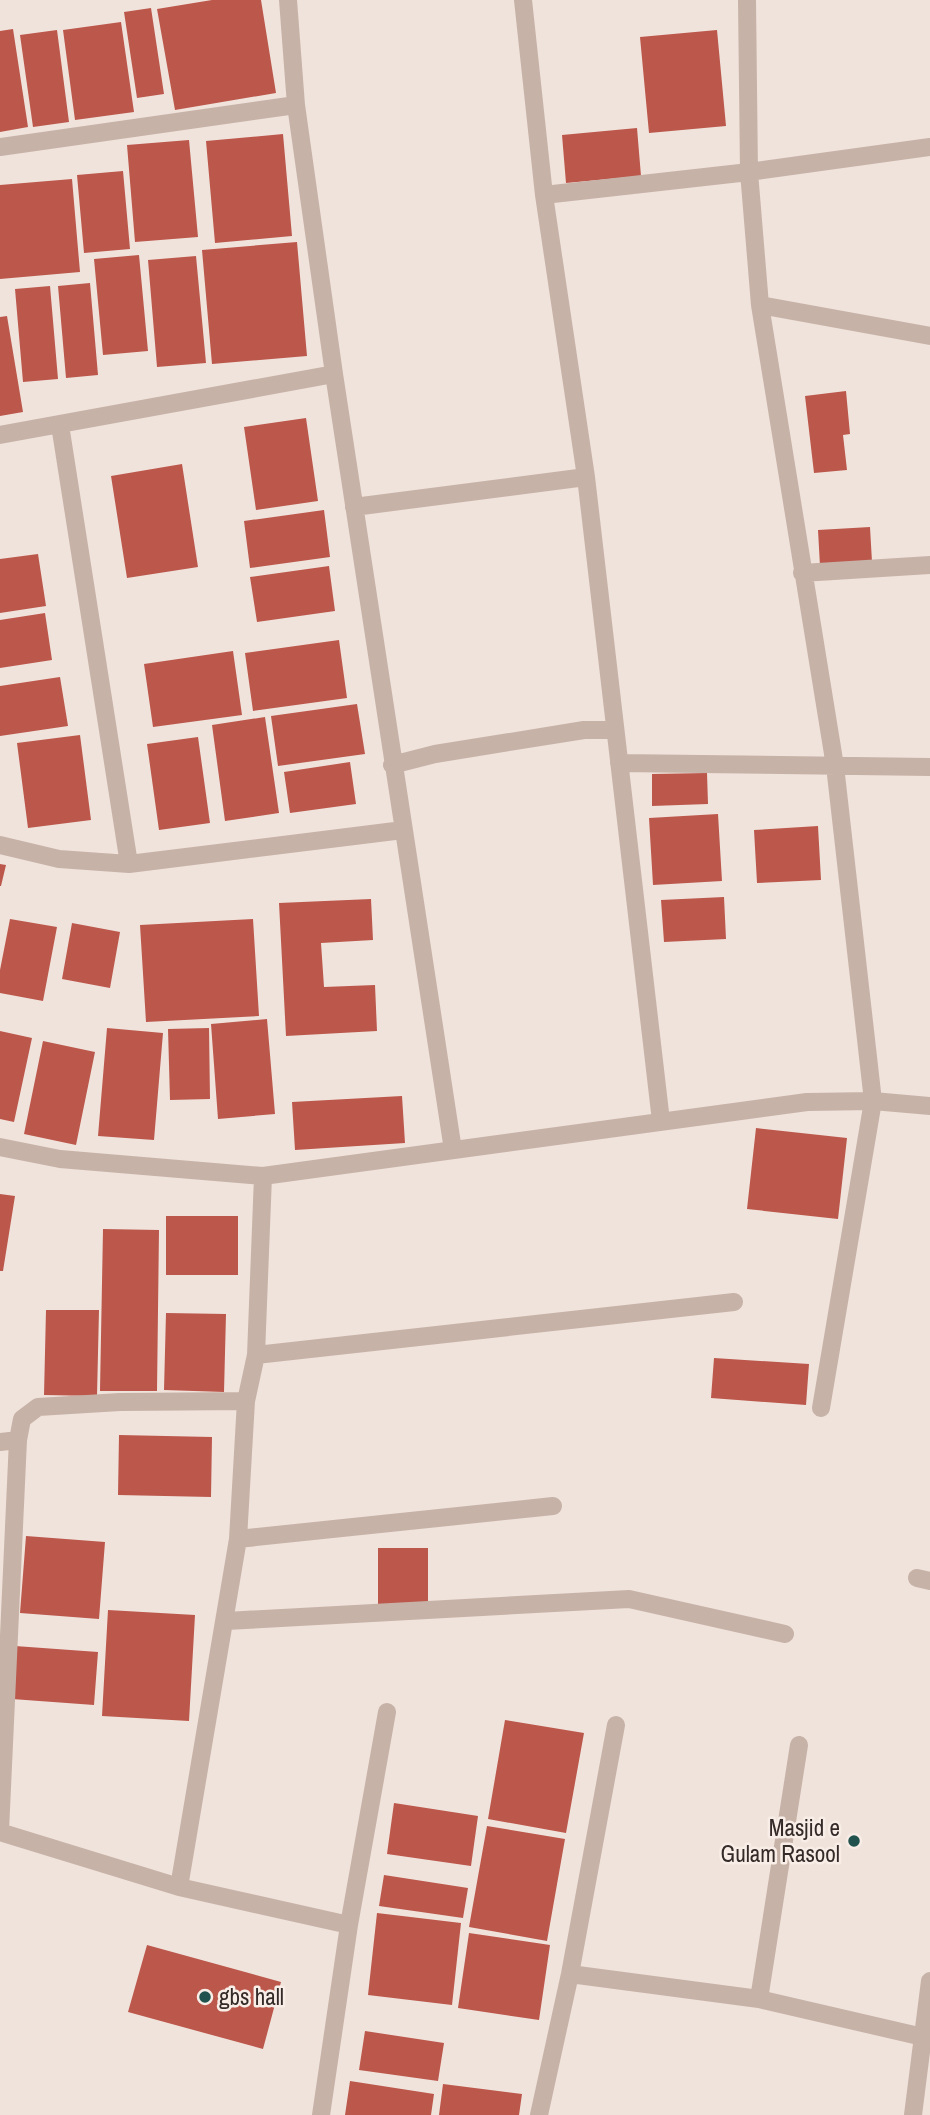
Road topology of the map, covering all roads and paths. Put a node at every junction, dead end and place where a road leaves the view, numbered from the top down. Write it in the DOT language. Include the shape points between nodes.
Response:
graph roads {
  1 [pos="288,0"];
  2 [pos="523,0"];
  3 [pos="747,0"];
  4 [pos="296,105"];
  5 [pos="0,147"];
  6 [pos="930,147"];
  7 [pos="749,172"];
  8 [pos="544,195"];
  9 [pos="760,305"];
  10 [pos="930,335"];
  11 [pos="334,374"];
  12 [pos="60,425"];
  13 [pos="0,435"];
  14 [pos="586,477"];
  15 [pos="354,507"];
  16 [pos="930,565"];
  17 [pos="802,573"];
  18 [pos="615,730"];
  19 [pos="619,763"];
  20 [pos="392,765"];
  21 [pos="835,766"];
  22 [pos="930,767"];
  23 [pos="402,830"];
  24 [pos="0,845"];
  25 [pos="129,864"];
  26 [pos="873,1101"];
  27 [pos="930,1106"];
  28 [pos="662,1121"];
  29 [pos="0,1147"];
  30 [pos="453,1150"];
  31 [pos="263,1176"];
  32 [pos="734,1302"];
  33 [pos="256,1355"];
  34 [pos="246,1401"];
  35 [pos="821,1408"];
  36 [pos="9,1441"];
  37 [pos="553,1506"];
  38 [pos="238,1539"];
  39 [pos="226,1621"];
  40 [pos="785,1634"];
  41 [pos="387,1712"];
  42 [pos="616,1725"];
  43 [pos="799,1745"];
  44 [pos="0,1831"];
  45 [pos="179,1888"];
  46 [pos="349,1925"];
  47 [pos="570,1973"];
  48 [pos="930,1980"];
  49 [pos="759,1999"];
  50 [pos="923,2036"];
  51 [pos="321,2115"];
  52 [pos="539,2115"];
  53 [pos="913,2115"];
  1 -- 4 [label="street"];
  2 -- 8 [label="street"];
  3 -- 7 [label="street"];
  4 -- 5 [label="street"];
  4 -- 11 [label="street"];
  6 -- 7 [label="street"];
  7 -- 8 [label="street"];
  7 -- 9 [label="street"];
  8 -- 14 [label="street"];
  9 -- 10 [label="street"];
  9 -- 17 [label="street"];
  11 -- 12 [label="street"];
  11 -- 15 [label="street"];
  12 -- 13 [label="street"];
  12 -- 25 [label="street"];
  14 -- 15 [label="street"];
  14 -- 18 [label="street"];
  15 -- 20 [label="street"];
  16 -- 17 [label="street"];
  17 -- 21 [label="street"];
  18 -- 19 [label="street"];
  18 -- 20 [label="street" via="584,730"];
  19 -- 21 [label="street"];
  19 -- 28 [label="street"];
  20 -- 23 [label="street"];
  21 -- 22 [label="street"];
  21 -- 26 [label="street"];
  23 -- 25 [label="street"];
  23 -- 30 [label="street"];
  24 -- 25 [label="street" via="59,859"];
  26 -- 27 [label="street"];
  26 -- 28 [label="street" via="807,1102"];
  26 -- 35 [label="street"];
  28 -- 30 [label="street"];
  29 -- 31 [label="street" via="60,1159"];
  30 -- 31 [label="street"];
  31 -- 33 [label="street"];
  32 -- 33 [label="street"];
  33 -- 34 [label="street"];
  34 -- 36 [label="street" via="38,1407 22,1419"];
  34 -- 38 [label="street"];
  36 -- 44 [label="street"];
  37 -- 38 [label="street"];
  38 -- 39 [label="street"];
  39 -- 40 [label="street" via="629,1599"];
  39 -- 45 [label="street"];
  41 -- 46 [label="street"];
  42 -- 47 [label="street"];
  43 -- 49 [label="street"];
  44 -- 45 [label="street"];
  45 -- 46 [label="street"];
  46 -- 51 [label="street"];
  47 -- 49 [label="street"];
  47 -- 52 [label="street"];
  48 -- 50 [label="street"];
  49 -- 50 [label="street"];
  50 -- 53 [label="street"];
}
